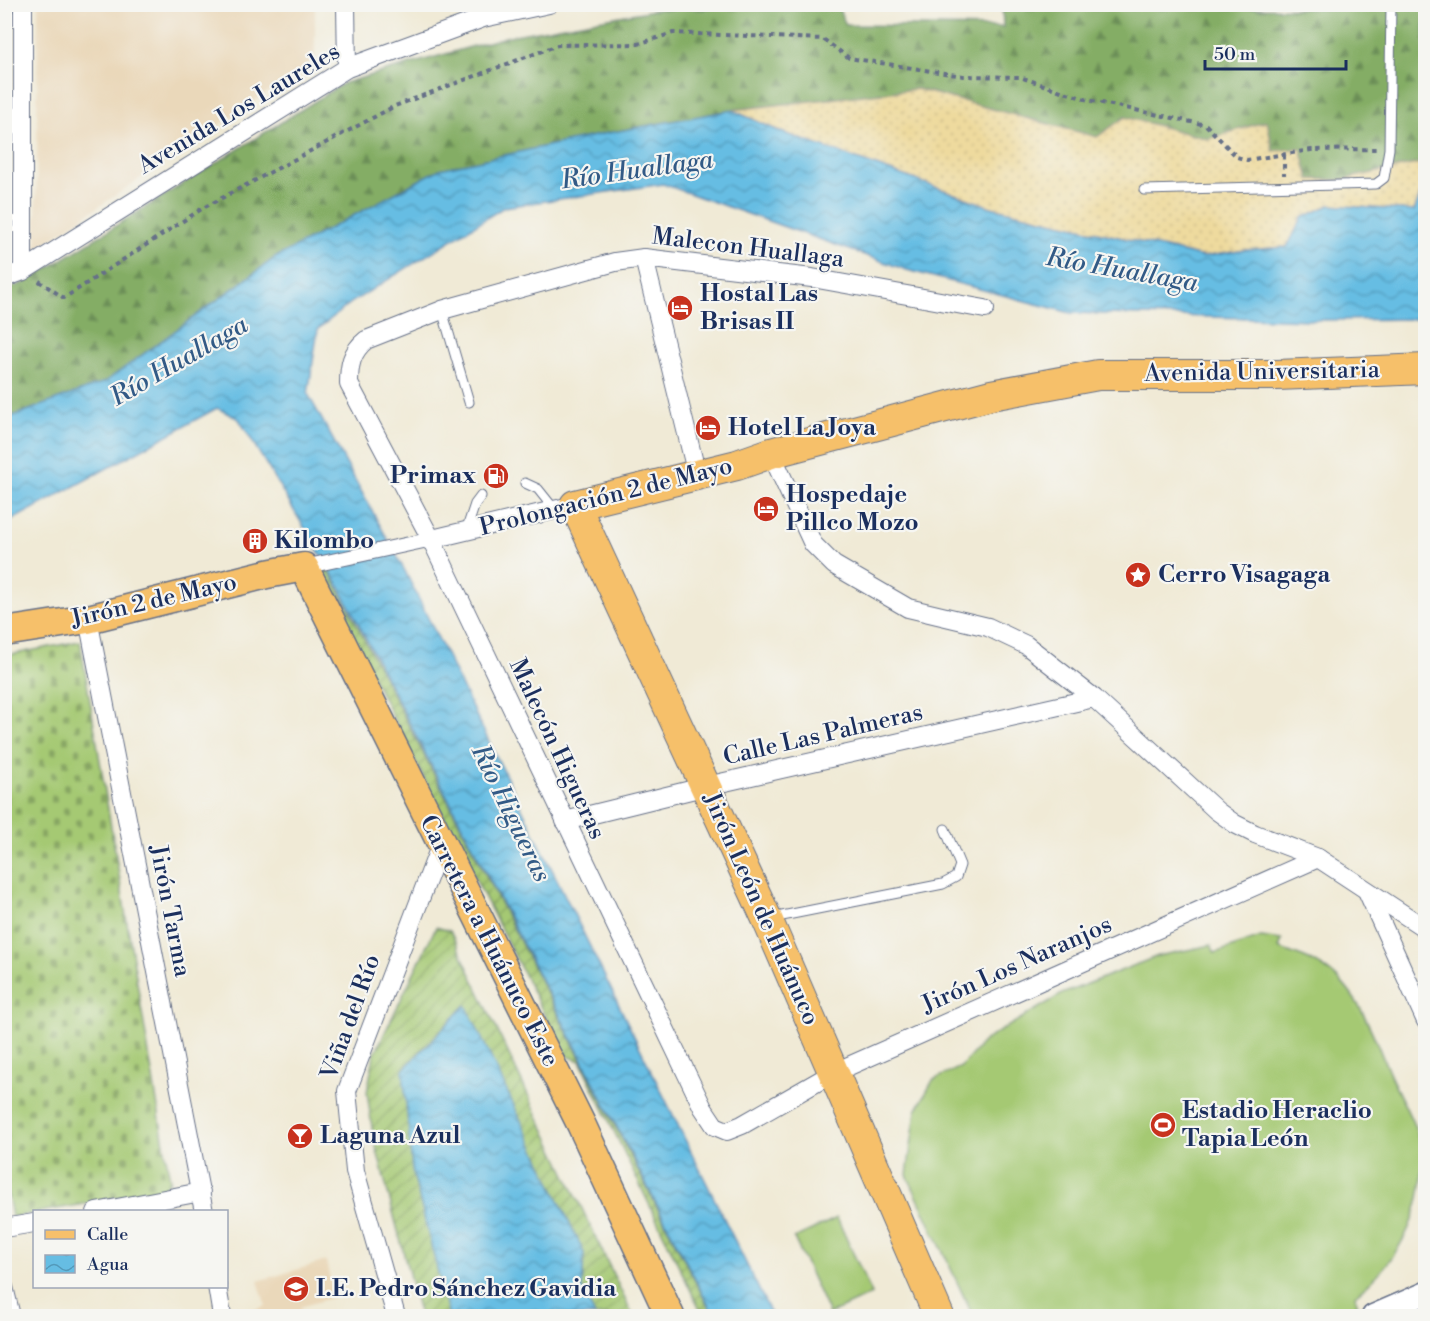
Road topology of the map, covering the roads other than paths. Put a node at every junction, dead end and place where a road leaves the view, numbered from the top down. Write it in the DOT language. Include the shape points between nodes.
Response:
graph roads {
  1 [pos="23,4"];
  2 [pos="346,4"];
  3 [pos="549,4"];
  4 [pos="1391,4"];
  5 [pos="484,11"];
  6 [pos="347,68"];
  7 [pos="1144,190"];
  8 [pos="644,258"];
  9 [pos="23,271"];
  10 [pos="4,278"];
  11 [pos="985,309"];
  12 [pos="442,310"];
  13 [pos="349,365"];
  14 [pos="1425,369"];
  15 [pos="1098,375"];
  16 [pos="470,402"];
  17 [pos="771,453"];
  18 [pos="698,475"];
  19 [pos="525,483"];
  20 [pos="481,496"];
  21 [pos="565,507"];
  22 [pos="466,531"];
  23 [pos="428,540"];
  24 [pos="313,565"];
  25 [pos="88,619"];
  26 [pos="4,632"];
  27 [pos="1094,698"];
  28 [pos="707,786"];
  29 [pos="565,821"];
  30 [pos="945,829"];
  31 [pos="441,844"];
  32 [pos="1318,858"];
  33 [pos="1368,893"];
  34 [pos="767,919"];
  35 [pos="1425,929"];
  36 [pos="1425,1021"];
  37 [pos="832,1073"];
  38 [pos="742,1125"];
  39 [pos="201,1192"];
  40 [pos="106,1210"];
  41 [pos="204,1210"];
  42 [pos="33,1223"];
  43 [pos="4,1228"];
  44 [pos="4,1287"];
  45 [pos="217,1288"];
  46 [pos="1425,1293"];
  47 [pos="11,1317"];
  48 [pos="222,1317"];
  49 [pos="396,1317"];
  50 [pos="670,1317"];
  51 [pos="939,1317"];
  52 [pos="1373,1317"];
  1 -- 9 [label="street"];
  2 -- 6 [label="street"];
  3 -- 5 [label="street, Avenida Los Laureles"];
  4 -- 7 [label="lane" via="1389,149 1384,178 1376,184"];
  5 -- 6 [label="street, Avenida Los Laureles"];
  6 -- 9 [label="street, Avenida Los Laureles"];
  8 -- 11 [label="street, Malecon Huallaga" via="812,278"];
  8 -- 12 [label="street, Malecon Huallaga" via="615,262"];
  8 -- 18 [label="street"];
  9 -- 10 [label="street, Avenida Los Laureles"];
  12 -- 13 [label="street, Malecon Huallaga" via="366,340 358,346"];
  12 -- 16 [label="lane"];
  13 -- 23 [label="street, Malecón Higueras" via="349,384"];
  14 -- 15 [label="highway, Avenida Universitaria" via="1277,375"];
  15 -- 17 [label="highway, Prolongación 2 de Mayo" via="991,395"];
  17 -- 18 [label="highway, Prolongación 2 de Mayo"];
  17 -- 27 [label="street" via="813,544 834,565 908,608 988,627 1026,645"];
  18 -- 21 [label="highway, Prolongación 2 de Mayo"];
  19 -- 21 [label="lane"];
  20 -- 22 [label="lane"];
  21 -- 22 [label="street, Prolongación 2 de Mayo"];
  21 -- 28 [label="highway, Jirón León de Huánuco"];
  22 -- 23 [label="street, Prolongación 2 de Mayo"];
  23 -- 24 [label="street"];
  23 -- 29 [label="street, Malecón Higueras"];
  24 -- 25 [label="main road, Jirón 2 de Mayo"];
  24 -- 31 [label="main road, Carretera a Huánuco Este"];
  25 -- 26 [label="main road, Jirón 2 de Mayo"];
  25 -- 39 [label="street, Jirón Tarma"];
  27 -- 28 [label="street, Calle Las Palmeras"];
  27 -- 32 [label="street" via="1235,824"];
  28 -- 29 [label="street, Calle Las Palmeras"];
  28 -- 34 [label="highway, Jirón León de Huánuco"];
  29 -- 38 [label="street, Malecón Higueras" via="703,1108 715,1126 727,1131"];
  30 -- 34 [label="lane" via="960,865 956,877 943,885"];
  31 -- 49 [label="street, Viña del Río" via="347,1091 355,1171"];
  31 -- 50 [label="main road, Carretera a Huánuco Este" via="581,1124"];
  32 -- 33 [label="street"];
  32 -- 37 [label="street, Jirón Los Naranjos"];
  33 -- 35 [label="street"];
  33 -- 36 [label="street"];
  34 -- 37 [label="highway, Jirón León de Huánuco"];
  37 -- 38 [label="street, Jirón Los Naranjos"];
  37 -- 51 [label="highway, Jirón León de Huánuco"];
  39 -- 40 [label="street"];
  39 -- 41 [label="street, Jirón Tarma"];
  42 -- 43 [label="street"];
  44 -- 47 [label="street"];
  45 -- 48 [label="street"];
  46 -- 52 [label="street"];
}
